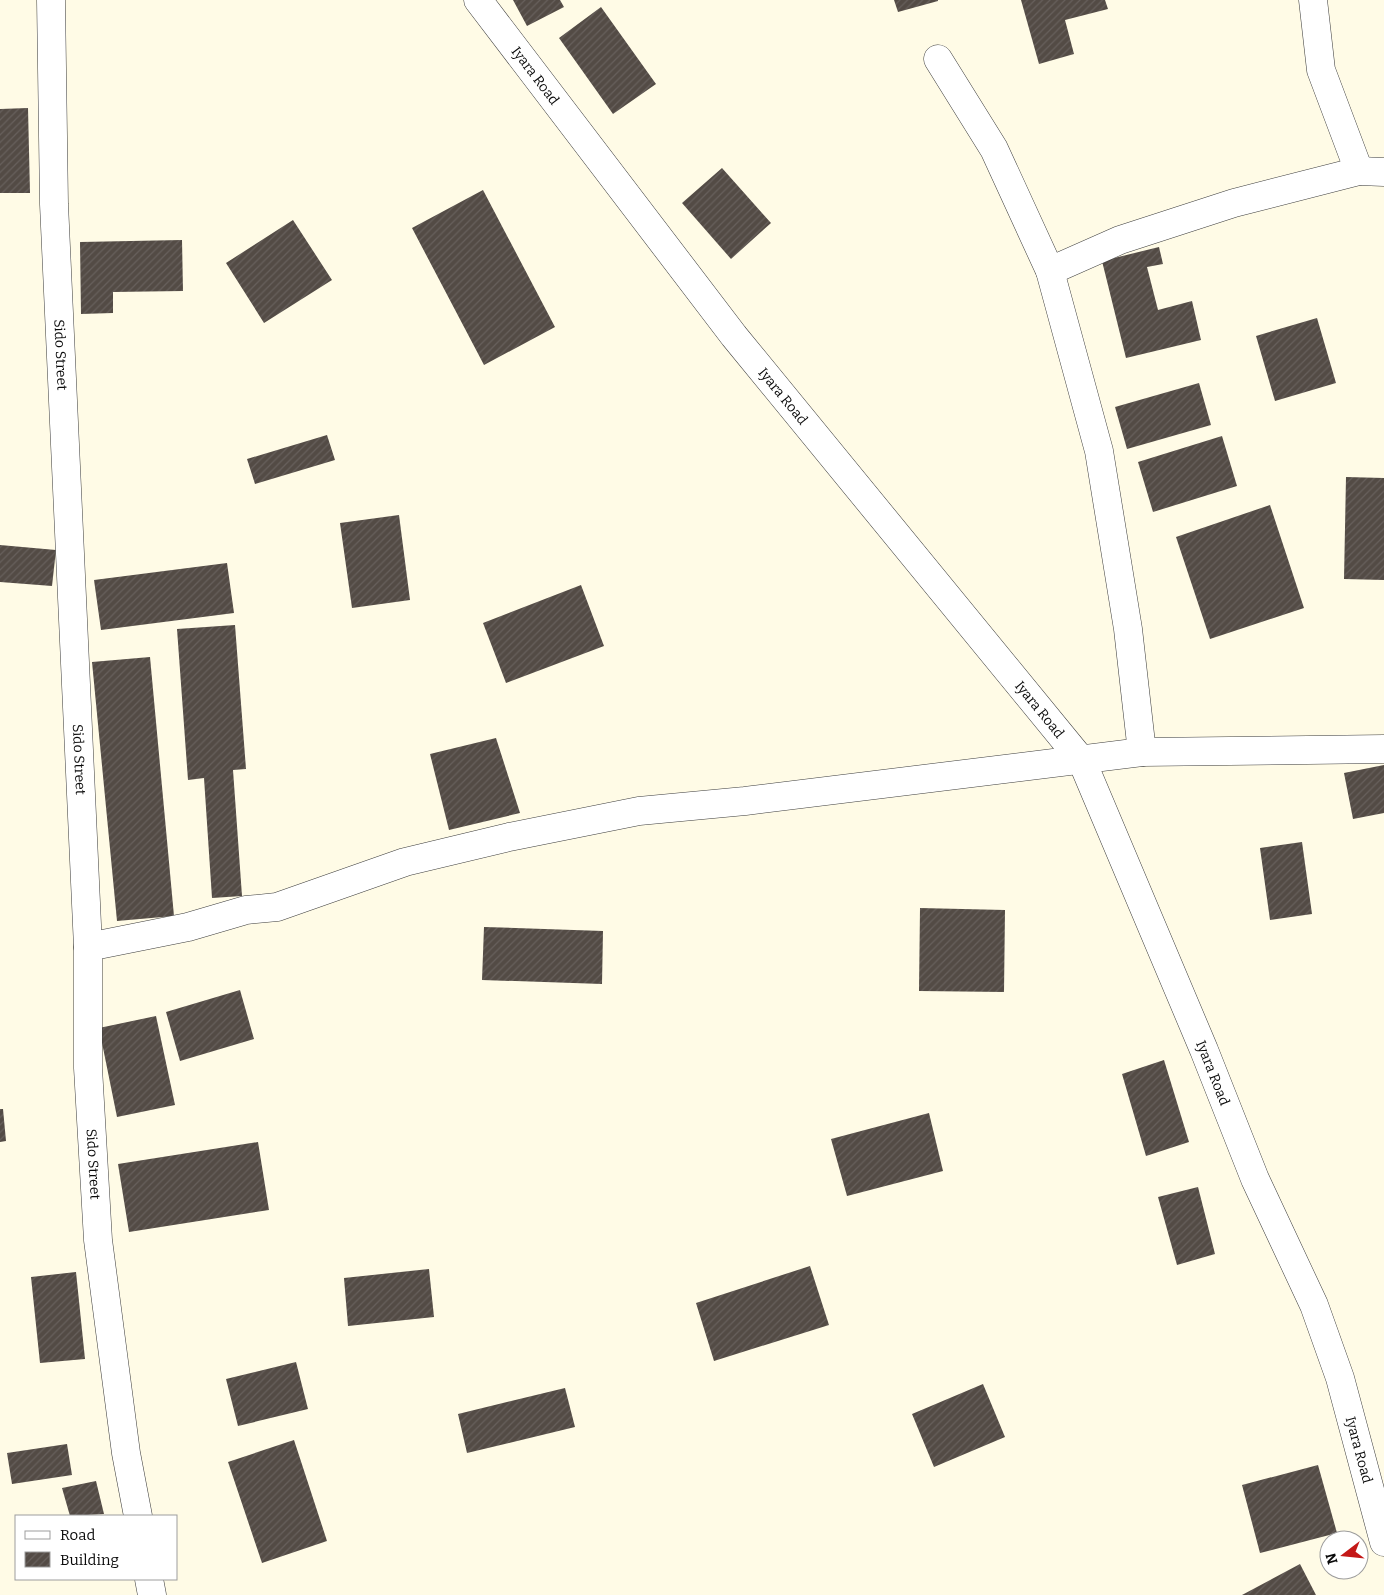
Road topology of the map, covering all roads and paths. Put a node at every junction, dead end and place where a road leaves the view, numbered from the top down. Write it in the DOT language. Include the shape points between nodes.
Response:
graph roads {
  1 [pos="51,0"];
  2 [pos="478,0"];
  3 [pos="1313,0"];
  4 [pos="938,58"];
  5 [pos="1371,171"];
  6 [pos="1050,271"];
  7 [pos="1384,749"];
  8 [pos="1142,752"];
  9 [pos="1082,761"];
  10 [pos="88,947"];
  11 [pos="138,1515"];
  12 [pos="1384,1542"];
  13 [pos="149,1580"];
  14 [pos="152,1595"];
  1 -- 10 [label="street, Sido Street" via="54,214"];
  2 -- 9 [label="street, Iyara Road" via="734,336"];
  3 -- 5 [label="street" via="1321,70"];
  4 -- 6 [label="street" via="994,149"];
  5 -- 6 [label="street" via="1224,206 1120,240"];
  6 -- 8 [label="street" via="1099,451 1128,629"];
  7 -- 8 [label="street"];
  8 -- 9 [label="street"];
  9 -- 10 [label="street" via="639,811 405,862 277,907 246,910 188,927"];
  9 -- 12 [label="street, Iyara Road" via="1255,1179 1314,1305 1340,1378"];
  10 -- 11 [label="street, Sido Street" via="88,1068 98,1240 126,1453"];
  13 -- 14 [label="street"];
}
